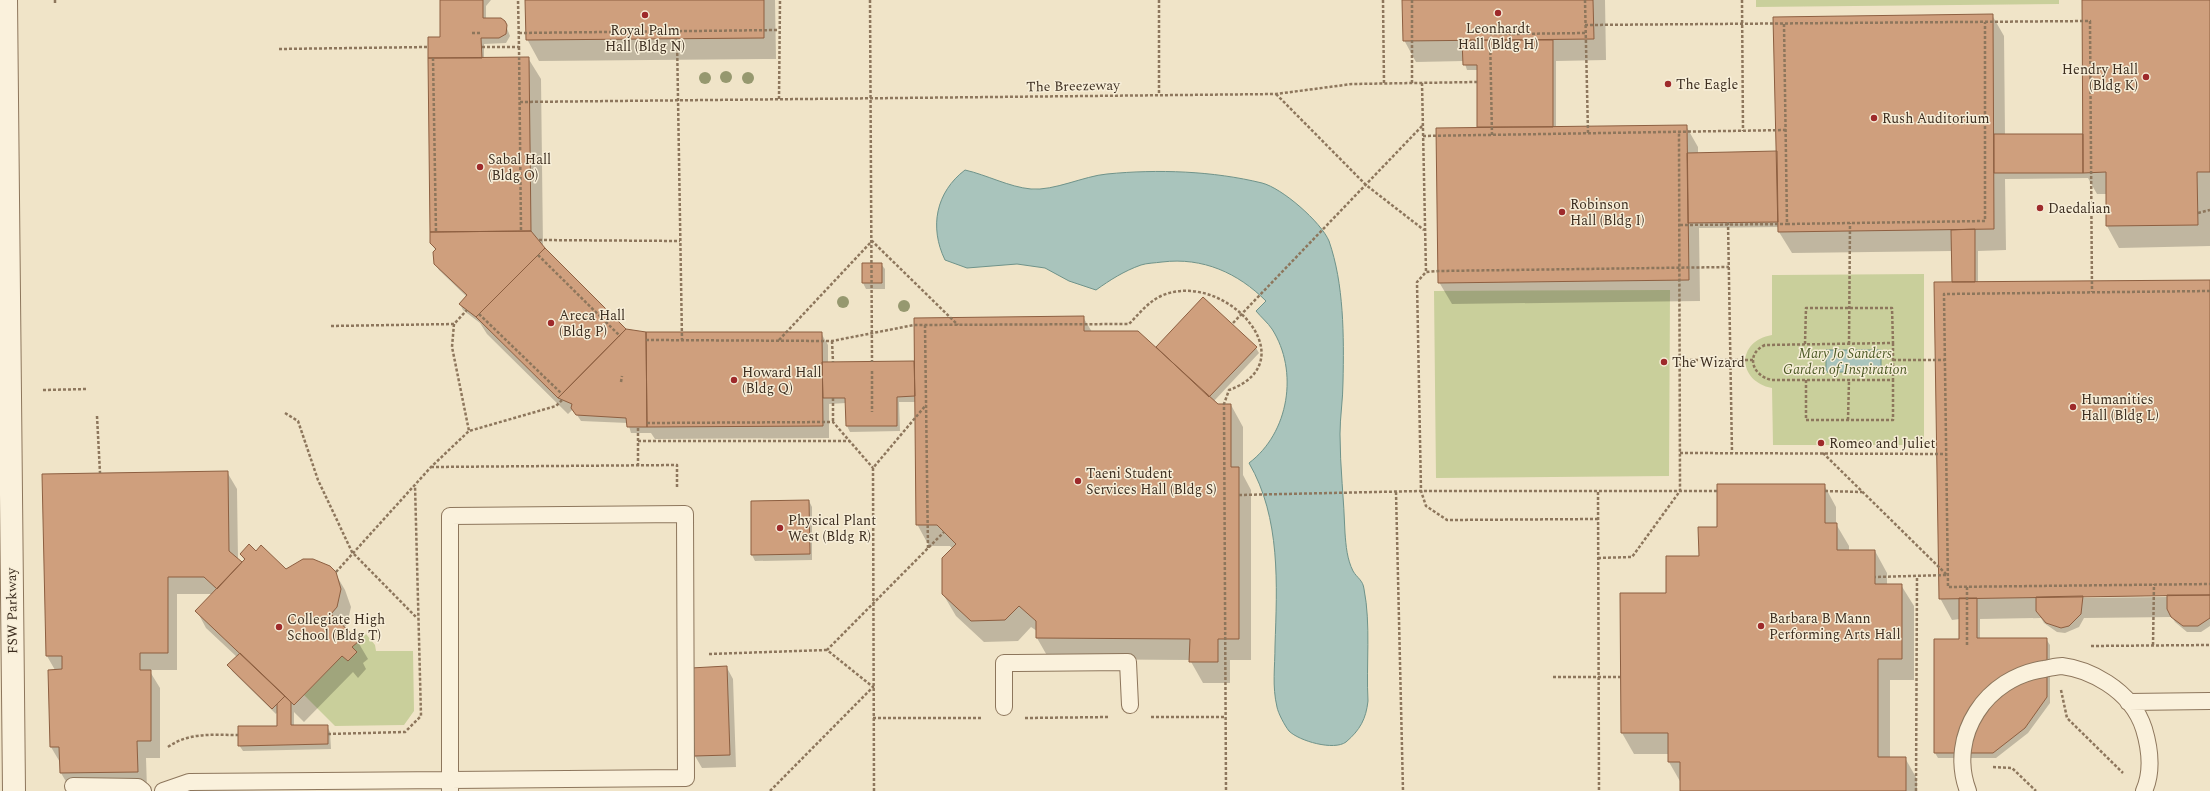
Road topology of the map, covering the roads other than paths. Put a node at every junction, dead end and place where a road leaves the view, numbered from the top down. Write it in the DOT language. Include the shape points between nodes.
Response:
graph roads {
  1 [pos="6,0"];
  2 [pos="2210,701"];
  3 [pos="2128,702"];
  4 [pos="1130,705"];
  5 [pos="1004,707"];
  6 [pos="73,786"];
  7 [pos="450,786"];
  8 [pos="14,791"];
  9 [pos="143,791"];
  10 [pos="164,791"];
  11 [pos="1968,791"];
  12 [pos="2144,791"];
  1 -- 8 [label="street, FSW Parkway"];
  2 -- 3 [label="lane"];
  3 -- 11 [label="lane" via="2120,691 2091,673 2061,666 2027,671 1994,689 1974,715 1962,746 1963,778"];
  3 -- 12 [label="lane" via="2140,716 2150,748 2149,781"];
  4 -- 5 [label="lane" via="1128,662 1004,663"];
  6 -- 9 [label="lane" via="138,788"];
  7 -- 7 [label="lane" via="686,778 685,514 450,516"];
  7 -- 10 [label="lane" via="189,782"];
}
